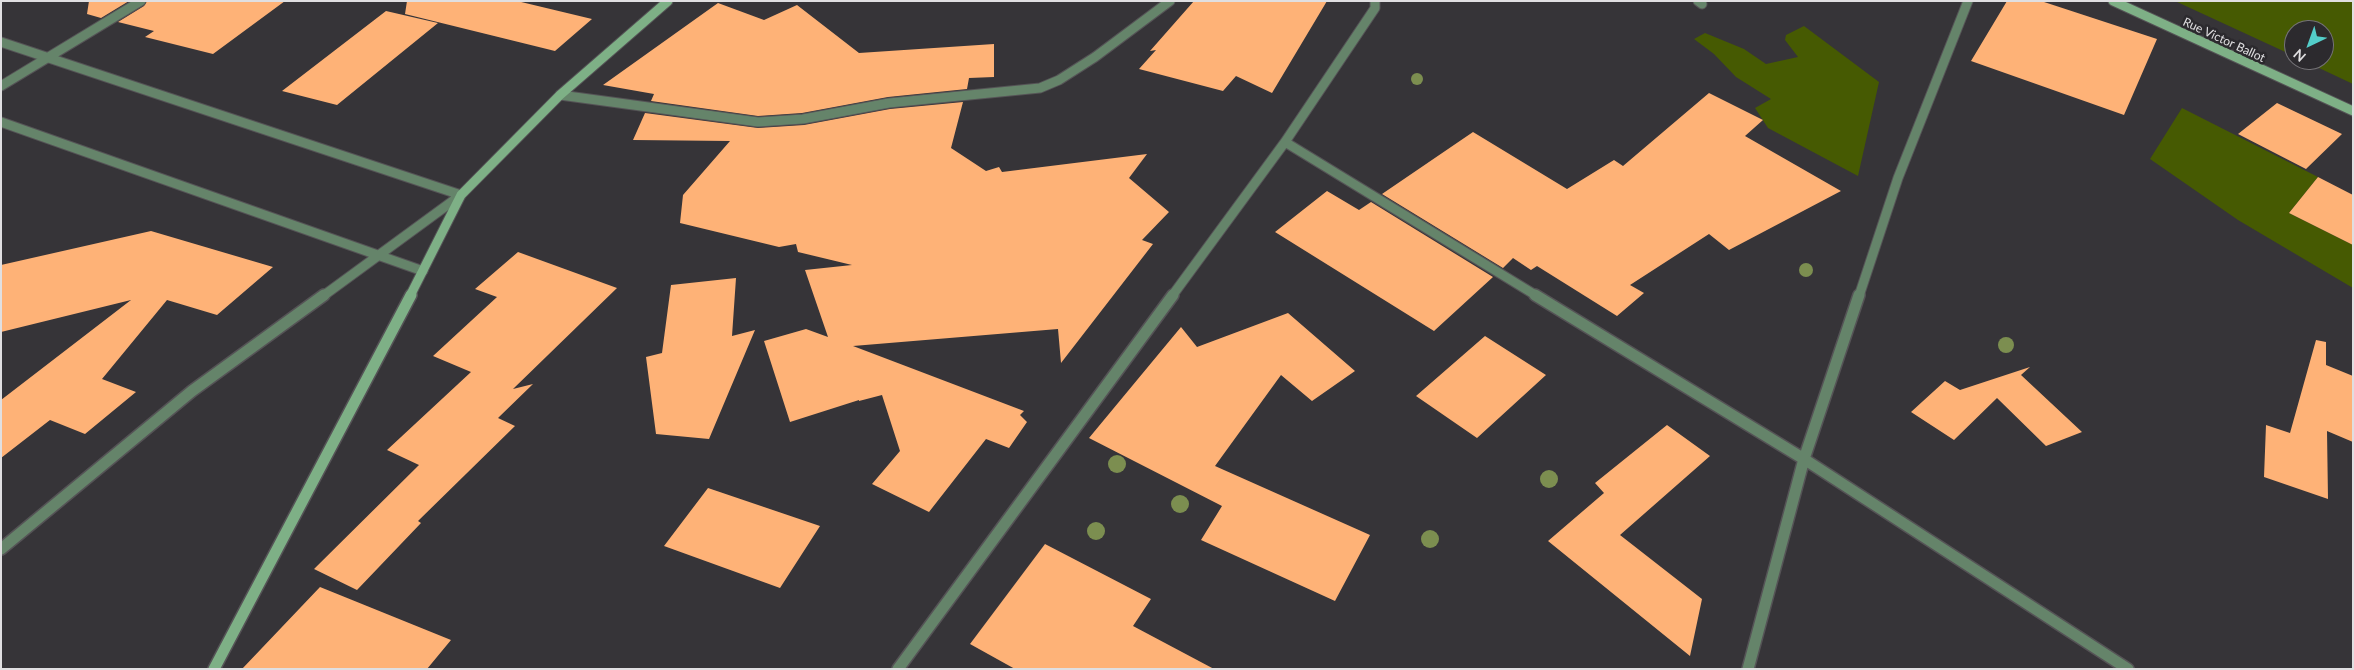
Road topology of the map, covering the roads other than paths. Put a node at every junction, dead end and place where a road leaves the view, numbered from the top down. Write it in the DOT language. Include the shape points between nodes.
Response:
graph roads {
  1 [pos="141,1"];
  2 [pos="668,1"];
  3 [pos="1170,1"];
  4 [pos="1375,1"];
  5 [pos="1968,1"];
  6 [pos="2113,1"];
  7 [pos="1,42"];
  8 [pos="47,57"];
  9 [pos="1,86"];
  10 [pos="560,95"];
  11 [pos="2353,111"];
  12 [pos="1,122"];
  13 [pos="1285,142"];
  14 [pos="461,195"];
  15 [pos="377,255"];
  16 [pos="424,271"];
  17 [pos="1804,459"];
  18 [pos="1,549"];
  19 [pos="214,669"];
  20 [pos="898,669"];
  21 [pos="1748,669"];
  22 [pos="2128,669"];
  1 -- 8 [label="street"];
  2 -- 10 [label="street"];
  3 -- 10 [label="street" via="1095,57 1040,88 889,103 803,119 758,122"];
  4 -- 13 [label="street" via="1375,8"];
  5 -- 17 [label="street" via="1898,178"];
  6 -- 11 [label="street, Rue Victor Ballot"];
  7 -- 8 [label="street"];
  8 -- 9 [label="street"];
  8 -- 14 [label="street"];
  10 -- 14 [label="street"];
  12 -- 15 [label="street"];
  13 -- 17 [label="street"];
  13 -- 20 [label="street"];
  14 -- 15 [label="street"];
  14 -- 16 [label="street"];
  15 -- 16 [label="street"];
  15 -- 18 [label="street" via="192,391"];
  16 -- 19 [label="street"];
  17 -- 21 [label="street"];
  17 -- 22 [label="street"];
}
